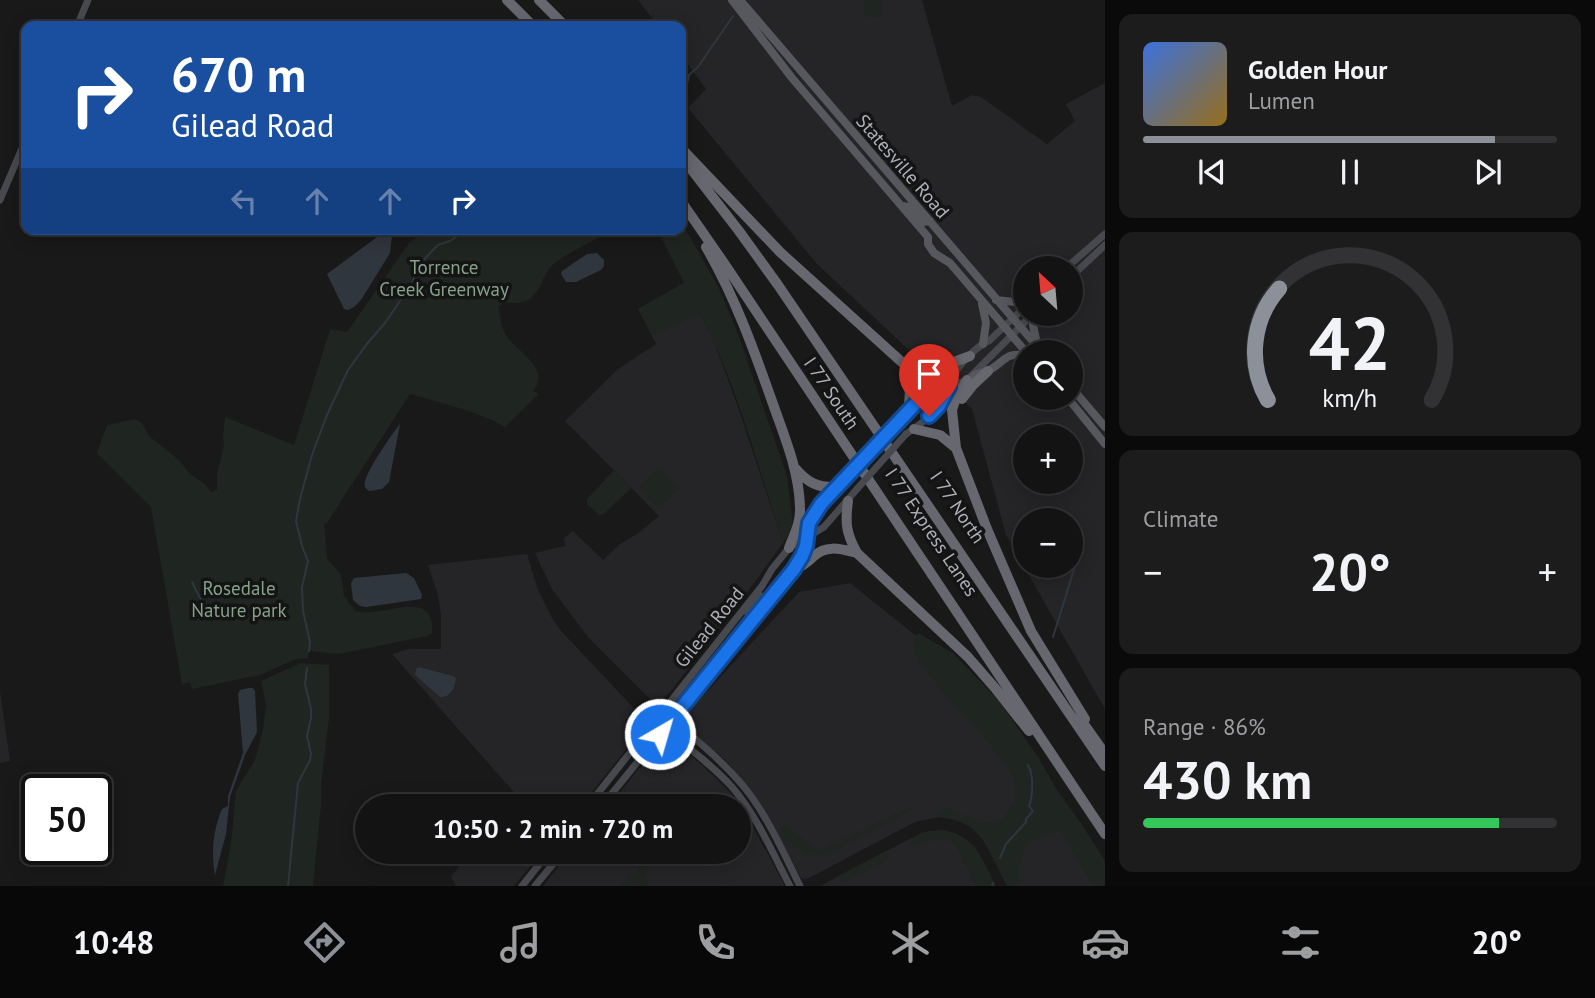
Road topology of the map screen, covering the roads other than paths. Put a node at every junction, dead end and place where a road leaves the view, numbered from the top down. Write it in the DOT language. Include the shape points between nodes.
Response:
graph roads {
  1 [pos="88,0"];
  2 [pos="507,0"];
  3 [pos="515,0"];
  4 [pos="540,0"];
  5 [pos="548,0"];
  6 [pos="732,0"];
  7 [pos="740,0"];
  8 [pos="79,21"];
  9 [pos="528,21"];
  10 [pos="536,21"];
  11 [pos="560,21"];
  12 [pos="568,21"];
  13 [pos="21,151"];
  14 [pos="686,152"];
  15 [pos="686,153"];
  16 [pos="686,162"];
  17 [pos="686,198"];
  18 [pos="0,200"];
  19 [pos="902,206"];
  20 [pos="686,210"];
  21 [pos="686,212"];
  22 [pos="930,221"];
  23 [pos="928,237"];
  24 [pos="1103,239"];
  25 [pos="949,244"];
  26 [pos="1082,256"];
  27 [pos="1083,264"];
  28 [pos="996,300"];
  29 [pos="981,301"];
  30 [pos="1013,302"];
  31 [pos="1013,319"];
  32 [pos="1004,327"];
  33 [pos="1020,327"];
  34 [pos="1011,335"];
  35 [pos="1015,340"];
  36 [pos="1032,340"];
  37 [pos="983,344"];
  38 [pos="1013,355"];
  39 [pos="970,356"];
  40 [pos="905,365"];
  41 [pos="988,371"];
  42 [pos="971,377"];
  43 [pos="949,387"];
  44 [pos="1083,401"];
  45 [pos="1078,410"];
  46 [pos="909,411"];
  47 [pos="954,427"];
  48 [pos="1105,428"];
  49 [pos="910,431"];
  50 [pos="1105,444"];
  51 [pos="956,448"];
  52 [pos="795,469"];
  53 [pos="837,487"];
  54 [pos="848,501"];
  55 [pos="807,538"];
  56 [pos="789,548"];
  57 [pos="857,554"];
  58 [pos="794,569"];
  59 [pos="762,586"];
  60 [pos="750,623"];
  61 [pos="660,712"];
  62 [pos="671,720"];
  63 [pos="656,721"];
  64 [pos="664,728"];
  65 [pos="1098,744"];
  66 [pos="1105,754"];
  67 [pos="1105,766"];
  68 [pos="598,794"];
  69 [pos="611,794"];
  70 [pos="1092,815"];
  71 [pos="1105,824"];
  72 [pos="1105,834"];
  73 [pos="539,864"];
  74 [pos="553,864"];
  75 [pos="522,886"];
  76 [pos="535,886"];
  77 [pos="790,886"];
  78 [pos="800,886"];
  1 -- 8 [label="main road"];
  2 -- 9 [label="highway"];
  3 -- 10 [label="highway"];
  4 -- 11 [label="highway"];
  5 -- 12 [label="highway"];
  6 -- 19 [label="main road, Statesville Road"];
  7 -- 22 [label="main road, Statesville Road"];
  13 -- 18 [label="main road"];
  14 -- 40 [label="highway" via="780,252"];
  15 -- 65 [label="highway, I 77 North" via="776,273"];
  16 -- 67 [label="highway, I 77 Express Lanes" via="785,296"];
  17 -- 71 [label="highway, I 77 Express Lanes"];
  19 -- 22 [label="main road" via="910,207 923,222"];
  19 -- 23 [label="main road, Statesville Road"];
  20 -- 70 [label="highway, I 77 South"];
  21 -- 52 [label="highway" via="739,313"];
  22 -- 25 [label="main road, Statesville Road"];
  23 -- 25 [label="main road" via="934,233"];
  23 -- 29 [label="main road, Statesville Road" via="934,253 950,263"];
  24 -- 26 [label="main road"];
  24 -- 27 [label="main road"];
  25 -- 28 [label="main road, Statesville Road"];
  28 -- 30 [label="main road"];
  28 -- 31 [label="main road, Statesville Road"];
  29 -- 32 [label="main road, Statesville Road"];
  29 -- 37 [label="main road" via="986,323"];
  31 -- 32 [label="main road, Gilead Road"];
  32 -- 34 [label="main road, Statesville Road"];
  32 -- 37 [label="main road, Gilead Road"];
  33 -- 34 [label="main road, Gilead Road"];
  33 -- 36 [label="main road, Statesville Road"];
  34 -- 35 [label="main road, Statesville Road"];
  34 -- 42 [label="main road, Gilead Road"];
  37 -- 39 [label="main road, Gilead Road"];
  38 -- 41 [label="main road"];
  39 -- 40 [label="highway" via="930,371"];
  39 -- 43 [label="main road, Gilead Road"];
  40 -- 46 [label="highway"];
  41 -- 42 [label="main road"];
  41 -- 47 [label="highway" via="961,400"];
  42 -- 43 [label="main road, Gilead Road"];
  42 -- 47 [label="highway" via="953,404"];
  43 -- 46 [label="main road, Gilead Road" via="929,394"];
  43 -- 49 [label="main road, Gilead Road" via="938,407"];
  44 -- 48 [label="main road"];
  45 -- 50 [label="main road"];
  46 -- 53 [label="main road, Gilead Road, bridge"];
  47 -- 51 [label="highway"];
  49 -- 51 [label="highway" via="934,433"];
  49 -- 54 [label="main road, Gilead Road, bridge"];
  51 -- 65 [label="highway" via="1031,631"];
  52 -- 53 [label="highway" via="813,485"];
  52 -- 56 [label="highway" via="800,519"];
  53 -- 55 [label="main road, Gilead Road" via="815,512"];
  54 -- 55 [label="main road, Gilead Road"];
  54 -- 57 [label="highway" via="846,528"];
  55 -- 56 [label="main road, Gilead Road"];
  55 -- 58 [label="main road, Gilead Road"];
  56 -- 59 [label="main road, Gilead Road"];
  57 -- 58 [label="highway" via="822,550"];
  57 -- 70 [label="highway" via="982,672"];
  58 -- 60 [label="main road, Gilead Road"];
  59 -- 60 [label="main road" via="748,614"];
  59 -- 61 [label="main road, Gilead Road"];
  60 -- 62 [label="main road, Gilead Road"];
  61 -- 62 [label="main road"];
  61 -- 63 [label="main road, Gilead Road"];
  62 -- 64 [label="main road, Gilead Road"];
  62 -- 78 [label="main road" via="740,783"];
  63 -- 64 [label="main road"];
  63 -- 68 [label="main road, Gilead Road"];
  64 -- 69 [label="main road, Gilead Road"];
  64 -- 77 [label="main road" via="740,797"];
  65 -- 66 [label="highway, I 77 North"];
  70 -- 72 [label="highway"];
  73 -- 75 [label="main road"];
  74 -- 76 [label="main road"];
}
